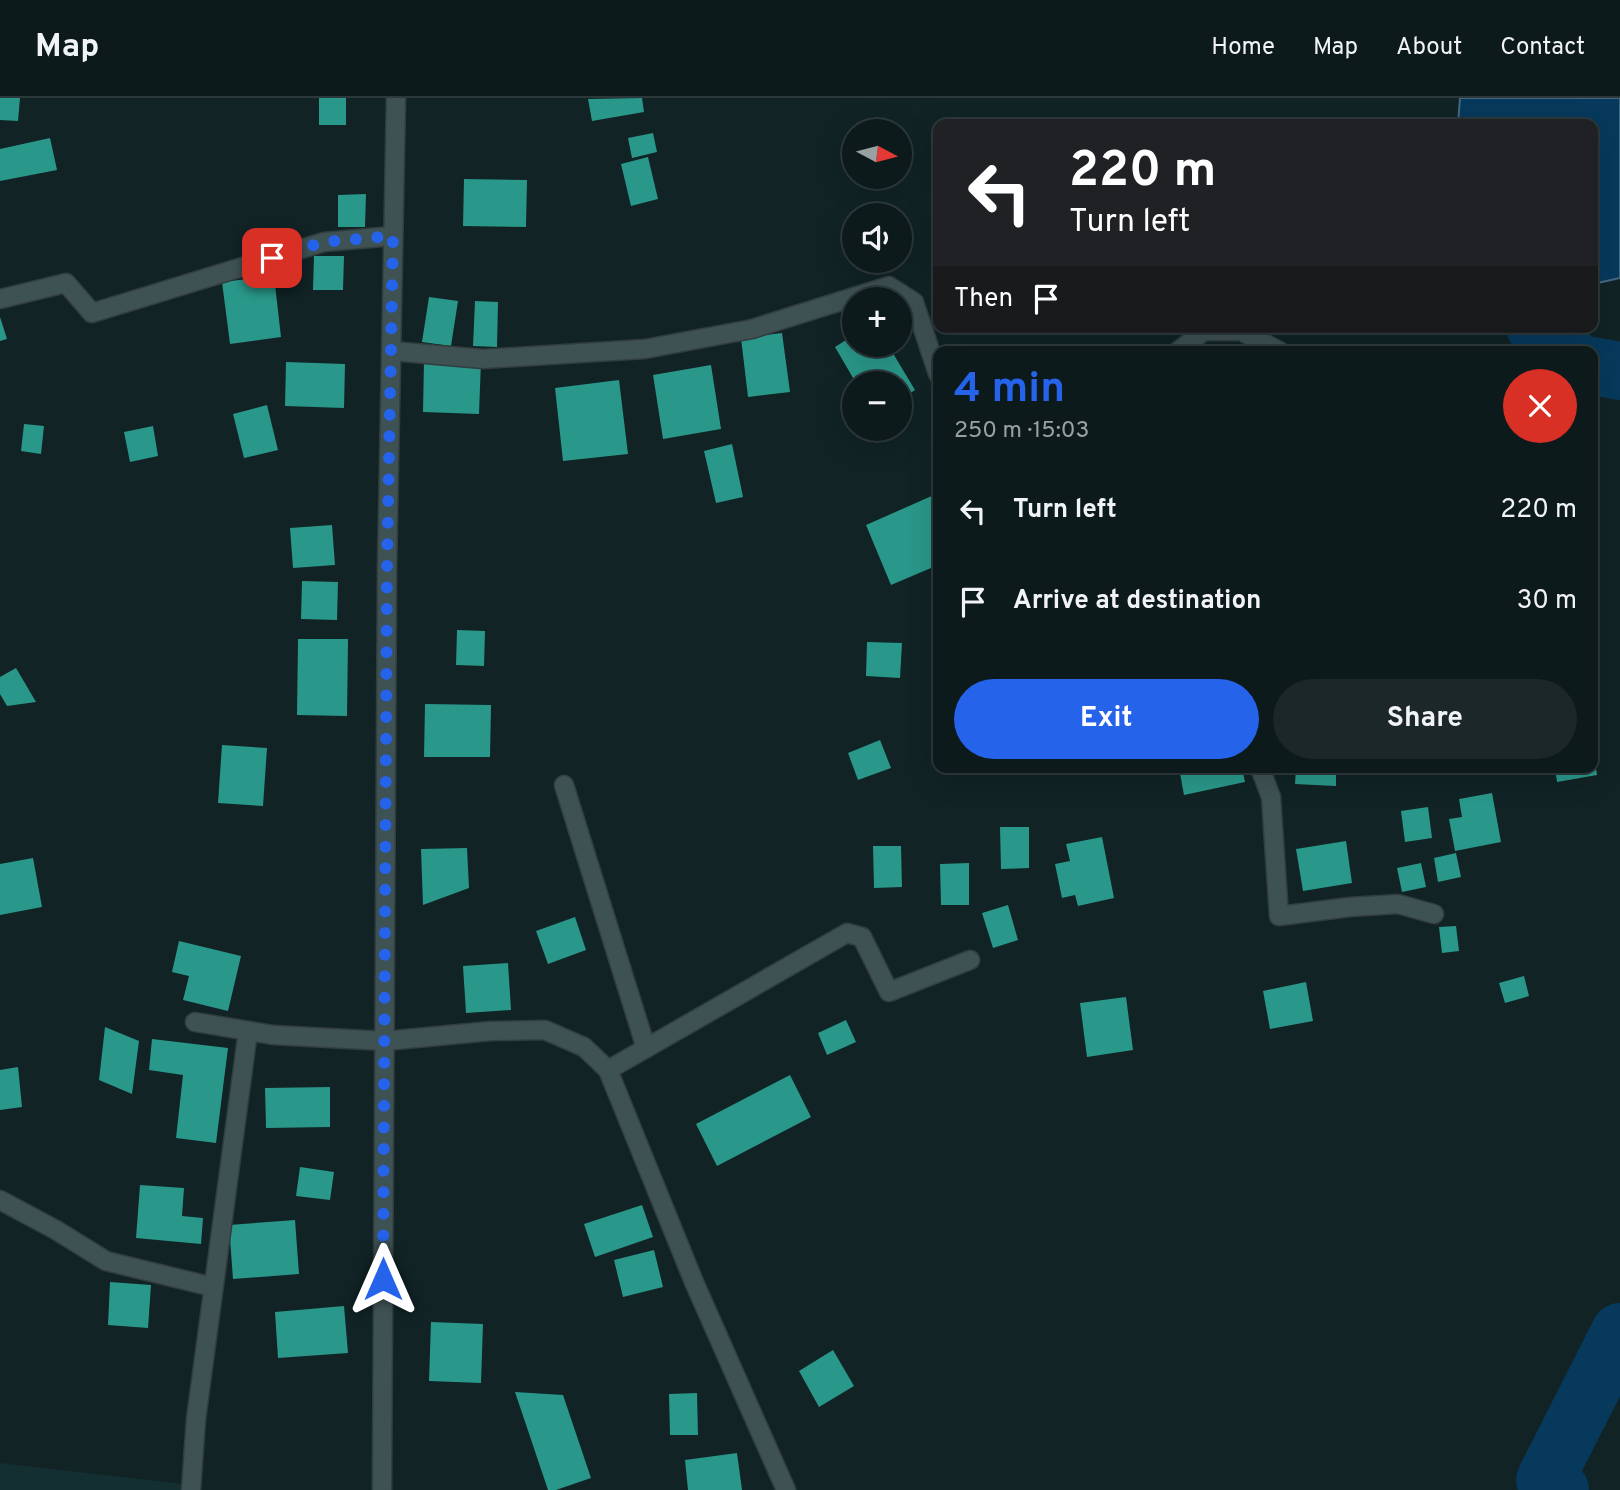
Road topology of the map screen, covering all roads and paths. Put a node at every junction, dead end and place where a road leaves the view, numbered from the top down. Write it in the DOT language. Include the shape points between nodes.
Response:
graph roads {
  1 [pos="396,98"];
  2 [pos="393,236"];
  3 [pos="0,299"];
  4 [pos="1201,333"];
  5 [pos="1245,333"];
  6 [pos="1185,346"];
  7 [pos="1270,346"];
  8 [pos="392,351"];
  9 [pos="933,359"];
  10 [pos="1262,773"];
  11 [pos="564,785"];
  12 [pos="1434,914"];
  13 [pos="970,960"];
  14 [pos="195,1021"];
  15 [pos="248,1031"];
  16 [pos="385,1041"];
  17 [pos="646,1048"];
  18 [pos="608,1070"];
  19 [pos="0,1200"];
  20 [pos="213,1287"];
  21 [pos="191,1490"];
  22 [pos="382,1490"];
  23 [pos="786,1490"];
  1 -- 2 [label="street"];
  2 -- 3 [label="street" via="324,242 92,313 66,283"];
  2 -- 8 [label="street"];
  4 -- 6 [label="street"];
  5 -- 7 [label="street"];
  8 -- 9 [label="street" via="483,359 645,349 752,329 889,286 914,302"];
  8 -- 16 [label="street"];
  10 -- 12 [label="street" via="1271,797 1279,916 1398,904"];
  11 -- 17 [label="street"];
  13 -- 17 [label="street" via="890,992 862,937 847,933"];
  14 -- 15 [label="street"];
  15 -- 16 [label="street"];
  15 -- 20 [label="street"];
  16 -- 18 [label="street" via="545,1030 584,1048"];
  16 -- 22 [label="street"];
  17 -- 18 [label="street"];
  18 -- 23 [label="street" via="694,1282"];
  19 -- 20 [label="street" via="106,1261"];
  20 -- 21 [label="street"];
}
